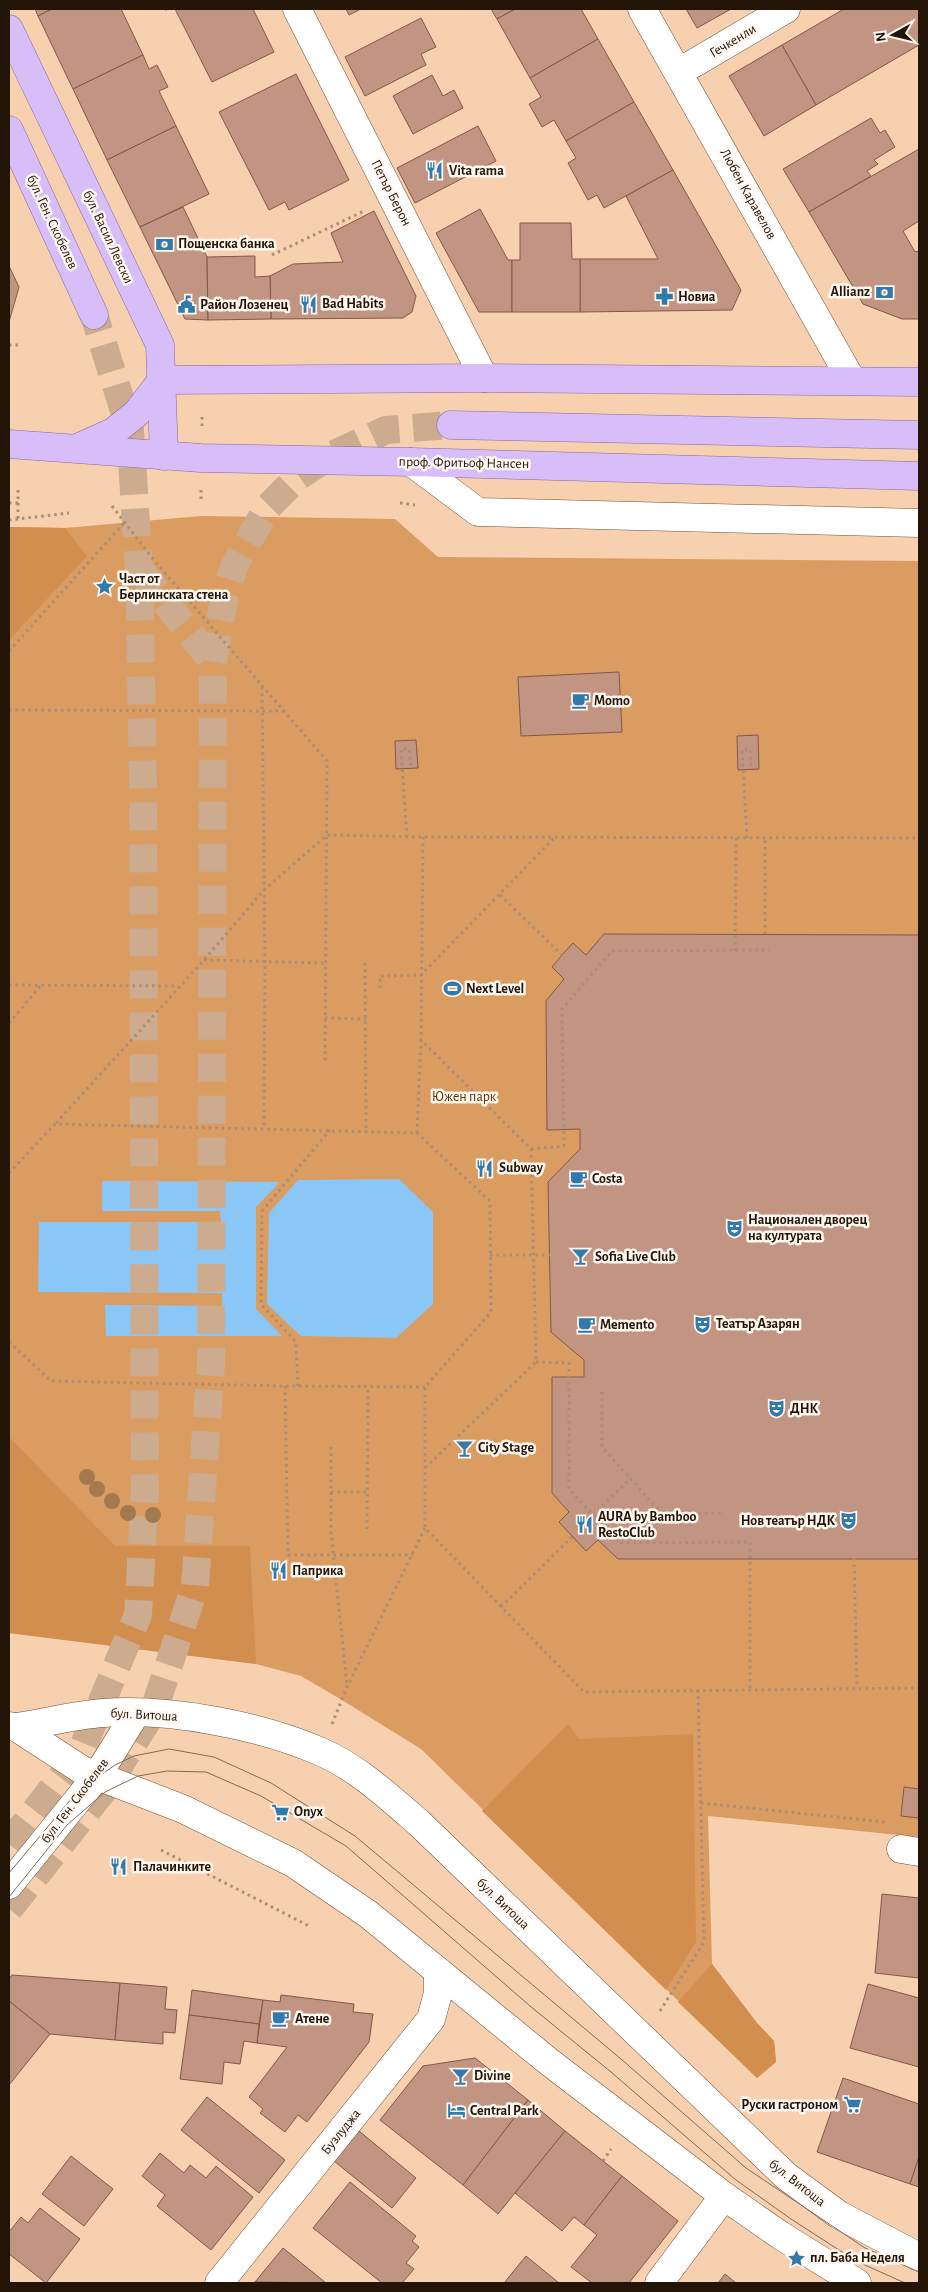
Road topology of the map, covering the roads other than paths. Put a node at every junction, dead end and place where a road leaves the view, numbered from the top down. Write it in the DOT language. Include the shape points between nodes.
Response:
graph roads {
  1 [pos="297,9"];
  2 [pos="642,9"];
  3 [pos="786,9"];
  4 [pos="9,28"];
  5 [pos="680,72"];
  6 [pos="9,130"];
  7 [pos="94,315"];
  8 [pos="484,378"];
  9 [pos="162,380"];
  10 [pos="852,381"];
  11 [pos="919,382"];
  12 [pos="451,425"];
  13 [pos="919,435"];
  14 [pos="9,444"];
  15 [pos="72,450"];
  16 [pos="164,456"];
  17 [pos="411,462"];
  18 [pos="919,476"];
  19 [pos="919,523"];
  20 [pos="136,1713"];
  21 [pos="12,1727"];
  22 [pos="97,1776"];
  23 [pos="9,1885"];
  24 [pos="438,1971"];
  25 [pos="724,2196"];
  26 [pos="919,2257"];
  27 [pos="219,2283"];
  28 [pos="659,2283"];
  29 [pos="857,2283"];
  1 -- 8 [label="street, Петър Берон"];
  2 -- 5 [label="street, Любен Каравелов"];
  3 -- 5 [label="street, Гечкенли"];
  4 -- 9 [label="main road, бул. Васил Левски" via="160,345"];
  5 -- 10 [label="street, Любен Каравелов"];
  6 -- 7 [label="main road, бул. Ген. Скобелев"];
  8 -- 9 [label="main road"];
  8 -- 10 [label="main road"];
  9 -- 15 [label="main road" via="136,414 113,432"];
  9 -- 16 [label="main road, бул. Васил Левски"];
  10 -- 11 [label="main road"];
  12 -- 13 [label="main road"];
  14 -- 15 [label="main road, проф. Фритьоф Нансен"];
  15 -- 16 [label="main road, проф. Фритьоф Нансен"];
  16 -- 17 [label="main road, проф. Фритьоф Нансен"];
  17 -- 18 [label="main road, проф. Фритьоф Нансен"];
  17 -- 19 [label="street" via="478,512"];
  20 -- 21 [label="street, бул. Витоша" via="102,1713"];
  20 -- 22 [label="street, бул. Ген. Скобелев"];
  20 -- 26 [label="street, бул. Витоша" via="246,1727 320,1752 379,1789 420,1824 786,2176 839,2215"];
  21 -- 22 [label="street, бул. Витоша"];
  22 -- 23 [label="street, бул. Ген. Скобелев"];
  22 -- 24 [label="street, бул. Витоша" via="184,1809 293,1863 368,1914"];
  24 -- 25 [label="street, бул. Витоша" via="548,2061"];
  24 -- 27 [label="street, Бузлуджа" via="438,1992 432,2019"];
  25 -- 28 [label="street"];
  25 -- 29 [label="street, бул. Витоша"];
}
